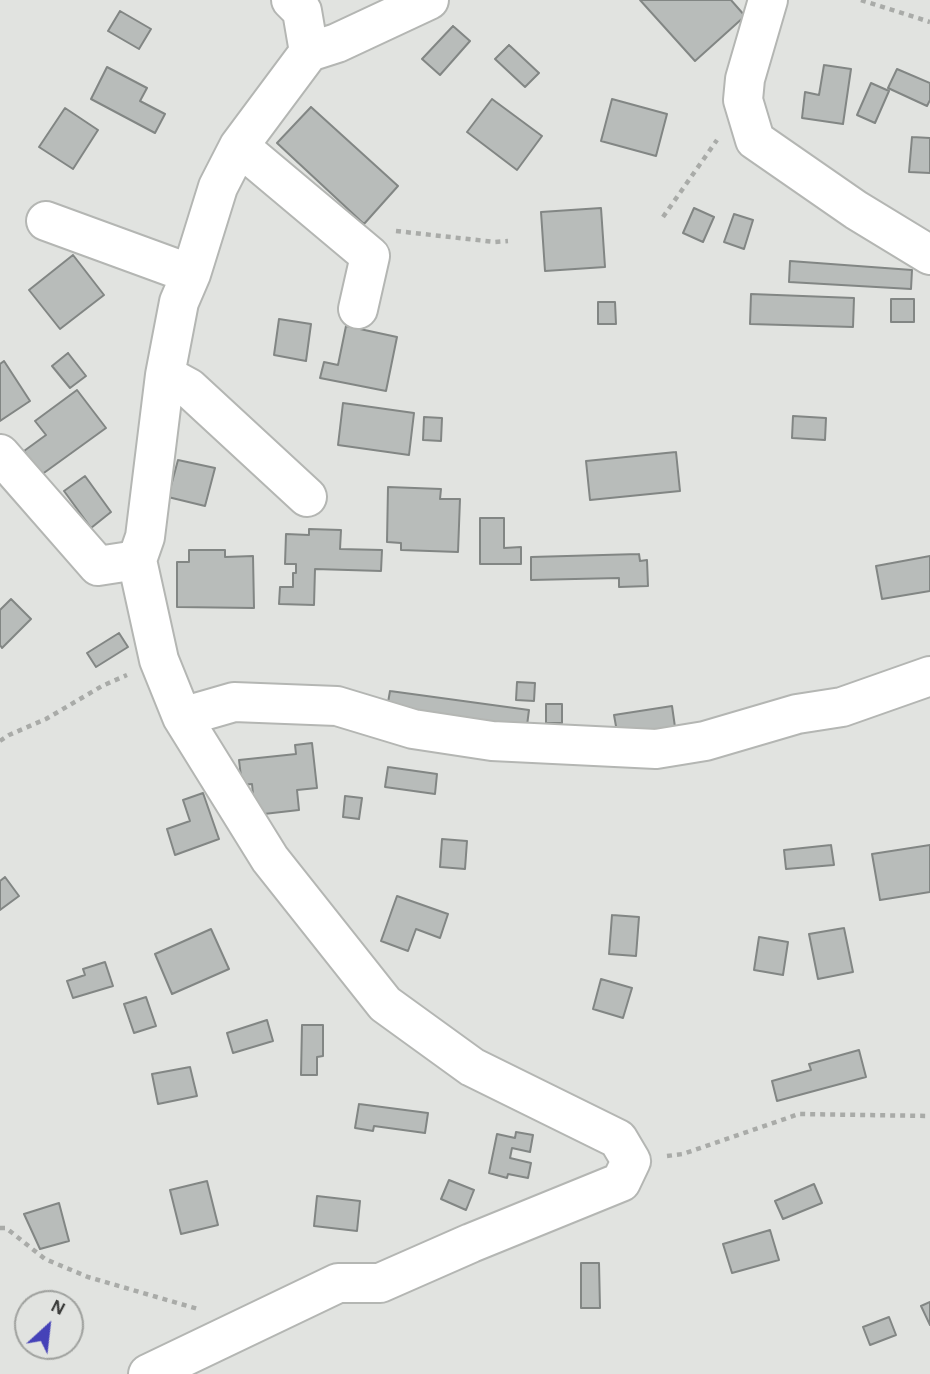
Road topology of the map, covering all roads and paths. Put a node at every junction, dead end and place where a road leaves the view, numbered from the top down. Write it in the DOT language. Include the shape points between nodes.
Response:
graph roads {
  1 [pos="291,0"];
  2 [pos="429,0"];
  3 [pos="768,0"];
  4 [pos="861,0"];
  5 [pos="930,22"];
  6 [pos="309,52"];
  7 [pos="751,126"];
  8 [pos="239,146"];
  9 [pos="663,217"];
  10 [pos="46,221"];
  11 [pos="508,241"];
  12 [pos="930,255"];
  13 [pos="370,256"];
  14 [pos="191,274"];
  15 [pos="358,309"];
  16 [pos="165,375"];
  17 [pos="0,454"];
  18 [pos="307,497"];
  19 [pos="136,561"];
  20 [pos="159,660"];
  21 [pos="930,676"];
  22 [pos="181,717"];
  23 [pos="0,741"];
  24 [pos="930,1116"];
  25 [pos="631,1161"];
  26 [pos="0,1228"];
  27 [pos="249,1324"];
  28 [pos="148,1374"];
  1 -- 6 [label="street" via="302,11"];
  2 -- 6 [label="street"];
  3 -- 7 [label="street" via="745,79 743,100"];
  4 -- 5 [label="path"];
  6 -- 8 [label="street"];
  7 -- 9 [label="path" via="722,131"];
  7 -- 12 [label="street" via="755,141"];
  8 -- 13 [label="street"];
  8 -- 14 [label="street" via="218,187"];
  10 -- 14 [label="street"];
  11 -- 13 [label="path" via="397,231"];
  13 -- 15 [label="street"];
  14 -- 16 [label="street" via="179,302"];
  16 -- 18 [label="street" via="189,388"];
  16 -- 19 [label="street" via="145,537"];
  17 -- 19 [label="street" via="98,566"];
  19 -- 20 [label="street"];
  20 -- 22 [label="street"];
  20 -- 23 [label="path"];
  21 -- 22 [label="street" via="842,707 656,749 492,741 413,729 337,706 234,702"];
  22 -- 25 [label="street" via="270,859 385,1004 472,1068 618,1139"];
  24 -- 25 [label="path" via="799,1114 683,1154"];
  25 -- 27 [label="street" via="621,1182 380,1283 338,1283"];
  26 -- 27 [label="path" via="45,1259 88,1277"];
  27 -- 28 [label="street"];
}
